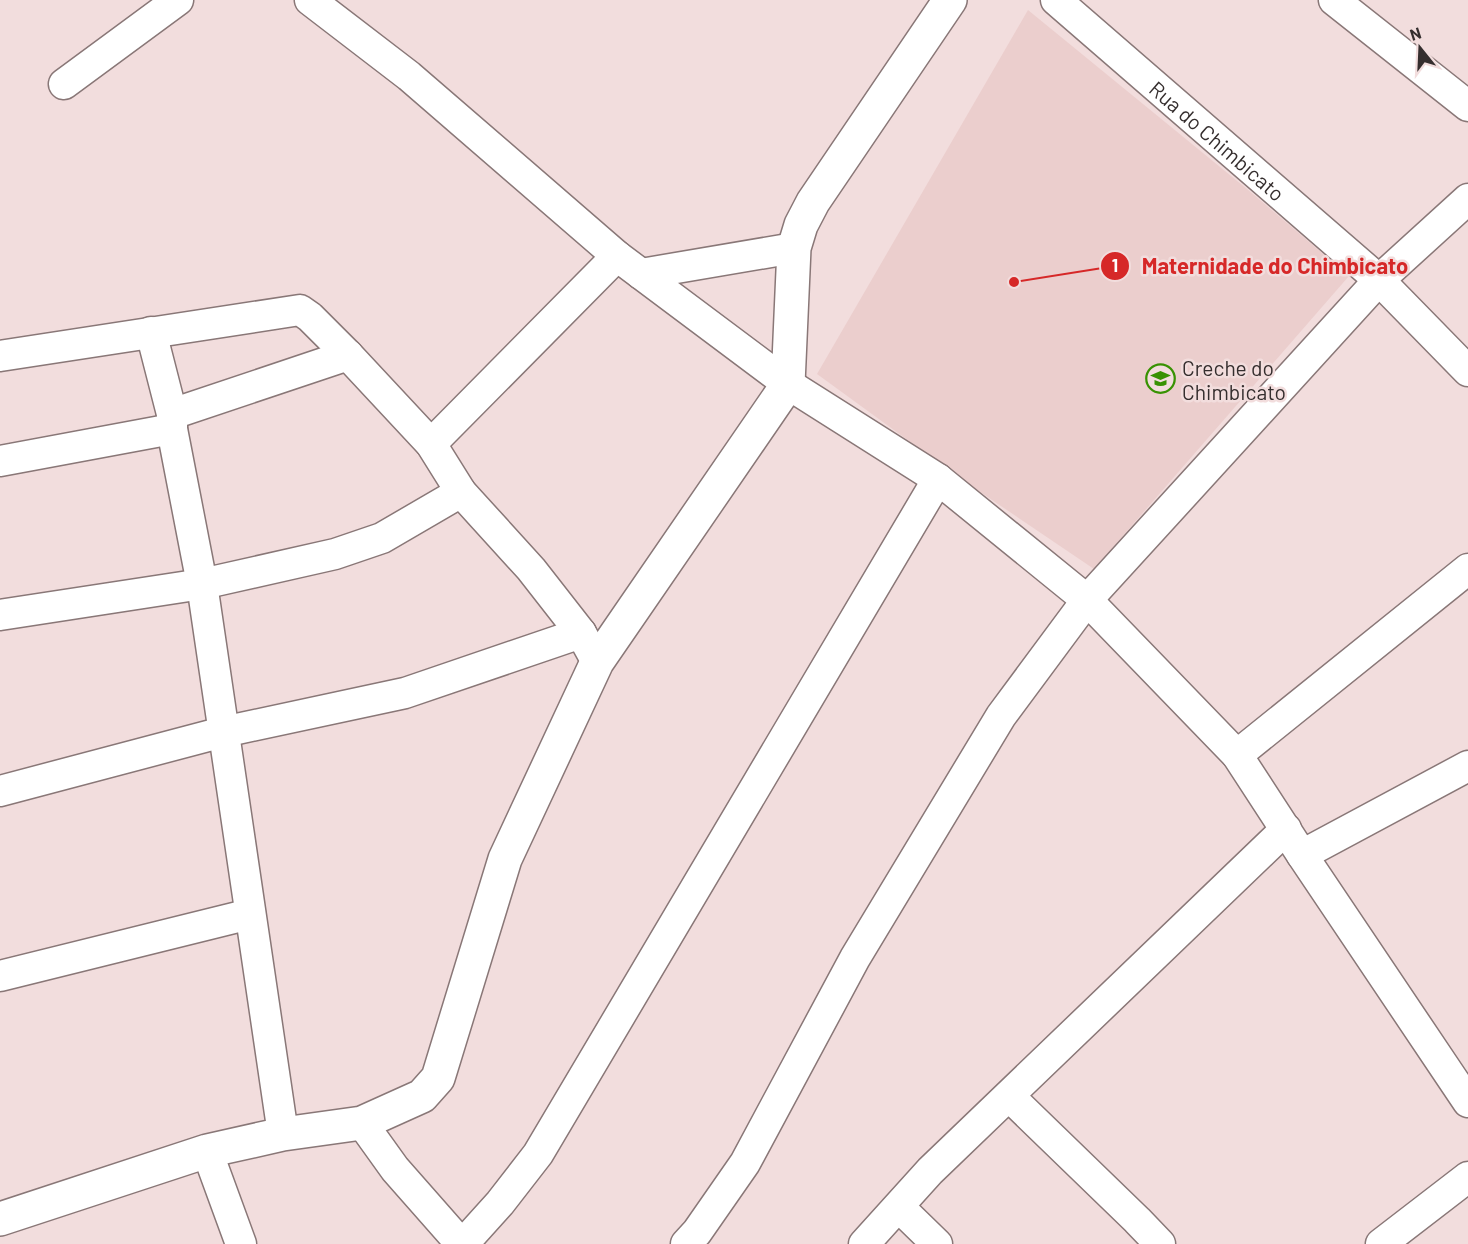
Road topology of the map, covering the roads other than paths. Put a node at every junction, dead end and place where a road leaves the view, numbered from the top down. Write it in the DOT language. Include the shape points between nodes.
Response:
graph roads {
  1 [pos="177,0"];
  2 [pos="310,0"];
  3 [pos="1056,0"];
  4 [pos="1334,0"];
  5 [pos="947,1"];
  6 [pos="64,84"];
  7 [pos="1468,106"];
  8 [pos="1468,200"];
  9 [pos="794,248"];
  10 [pos="617,256"];
  11 [pos="641,274"];
  12 [pos="1379,280"];
  13 [pos="151,332"];
  14 [pos="348,355"];
  15 [pos="0,356"];
  16 [pos="1468,371"];
  17 [pos="788,384"];
  18 [pos="172,422"];
  19 [pos="431,444"];
  20 [pos="0,461"];
  21 [pos="938,479"];
  22 [pos="461,492"];
  23 [pos="1468,568"];
  24 [pos="202,584"];
  25 [pos="1087,600"];
  26 [pos="0,615"];
  27 [pos="581,633"];
  28 [pos="597,662"];
  29 [pos="223,732"];
  30 [pos="1237,755"];
  31 [pos="1468,766"];
  32 [pos="0,791"];
  33 [pos="1286,829"];
  34 [pos="1302,855"];
  35 [pos="250,914"];
  36 [pos="0,976"];
  37 [pos="1009,1096"];
  38 [pos="1468,1102"];
  39 [pos="362,1123"];
  40 [pos="283,1134"];
  41 [pos="207,1151"];
  42 [pos="1468,1178"];
  43 [pos="898,1207"];
  44 [pos="0,1219"];
  45 [pos="1392,1241"];
  46 [pos="241,1244"];
  47 [pos="462,1244"];
  48 [pos="686,1244"];
  49 [pos="864,1244"];
  50 [pos="937,1244"];
  51 [pos="1160,1244"];
  1 -- 6 [label="street"];
  2 -- 10 [label="street" via="409,76"];
  3 -- 12 [label="street, Rua do Chimbicato"];
  4 -- 7 [label="street"];
  5 -- 9 [label="street" via="813,202"];
  8 -- 12 [label="street"];
  9 -- 11 [label="street"];
  9 -- 17 [label="street"];
  10 -- 11 [label="street"];
  10 -- 19 [label="street"];
  11 -- 17 [label="street"];
  12 -- 16 [label="street, Rua do Chimbicato"];
  12 -- 25 [label="street"];
  13 -- 14 [label="street" via="300,310"];
  13 -- 15 [label="street"];
  13 -- 18 [label="street"];
  14 -- 18 [label="street"];
  14 -- 19 [label="street"];
  17 -- 21 [label="street"];
  17 -- 28 [label="street"];
  18 -- 20 [label="street"];
  18 -- 24 [label="street"];
  19 -- 22 [label="street"];
  21 -- 25 [label="street"];
  21 -- 47 [label="street" via="538,1154 501,1203"];
  22 -- 24 [label="street" via="382,538 335,554"];
  22 -- 27 [label="street" via="531,569"];
  23 -- 30 [label="street"];
  24 -- 26 [label="street"];
  24 -- 29 [label="street"];
  25 -- 30 [label="street"];
  25 -- 48 [label="street" via="1001,716 855,958 745,1163"];
  27 -- 28 [label="street"];
  27 -- 29 [label="street" via="405,693"];
  28 -- 39 [label="street" via="505,858 438,1078 422,1095"];
  29 -- 32 [label="street"];
  29 -- 35 [label="street"];
  30 -- 33 [label="street"];
  31 -- 34 [label="street"];
  33 -- 34 [label="street"];
  33 -- 37 [label="street"];
  34 -- 38 [label="street"];
  35 -- 36 [label="street"];
  35 -- 40 [label="street"];
  37 -- 43 [label="street"];
  37 -- 51 [label="street"];
  39 -- 40 [label="street"];
  39 -- 47 [label="street" via="395,1169"];
  40 -- 41 [label="street"];
  41 -- 44 [label="street"];
  41 -- 46 [label="street"];
  42 -- 45 [label="street"];
  43 -- 49 [label="street"];
  43 -- 50 [label="street"];
}
